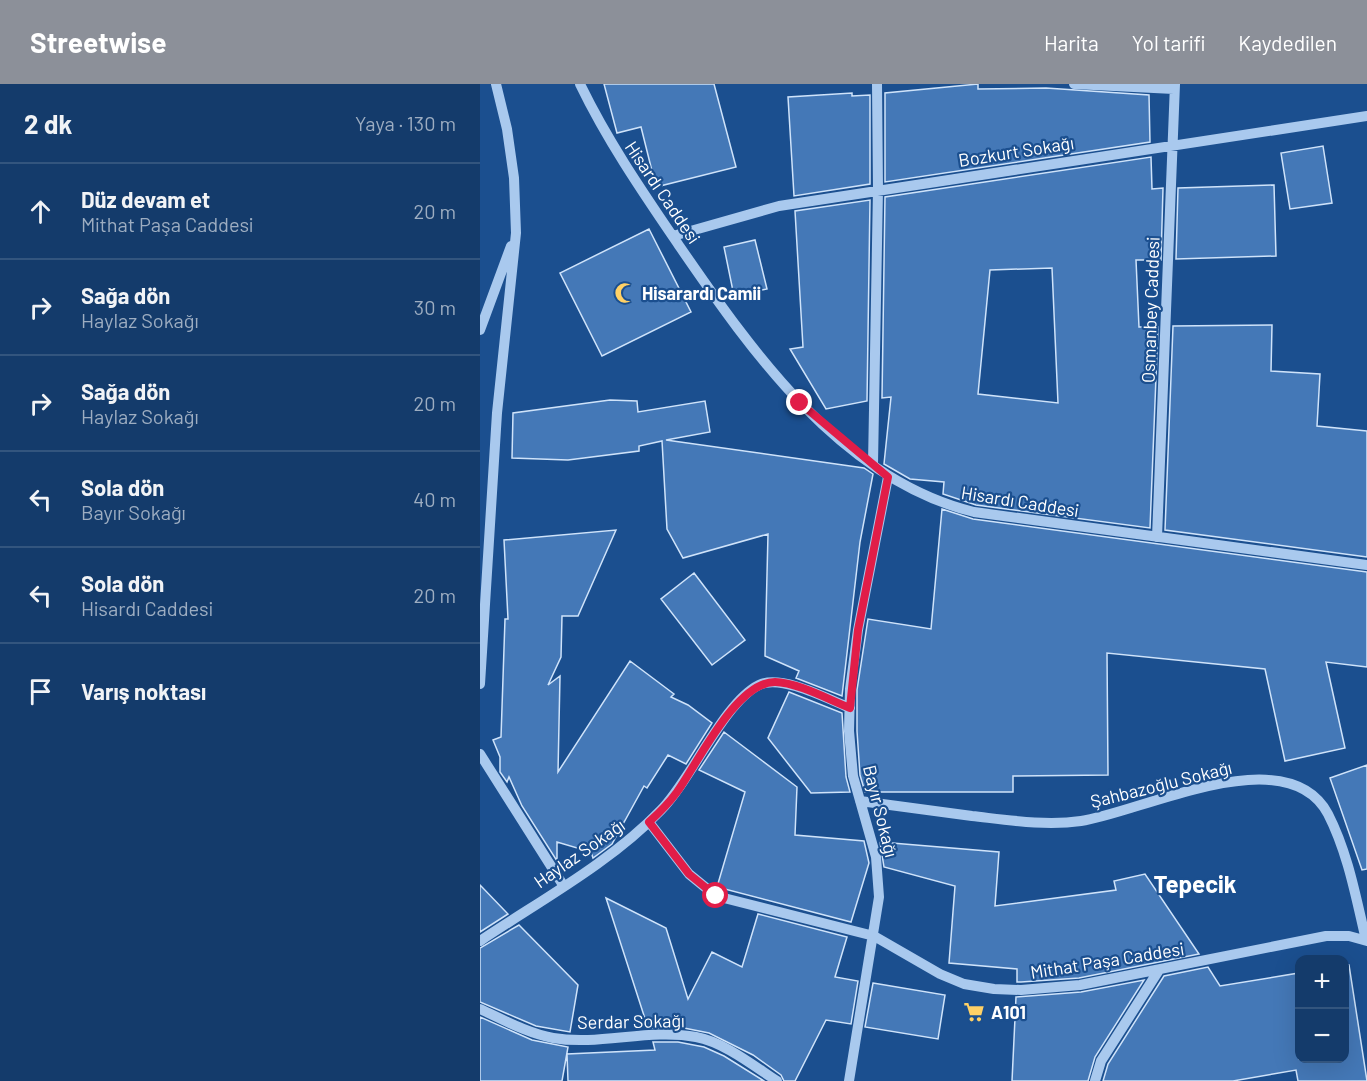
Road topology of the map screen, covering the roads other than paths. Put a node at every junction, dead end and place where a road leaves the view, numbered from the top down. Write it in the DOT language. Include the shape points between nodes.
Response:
graph roads {
  1 [pos="496,84"];
  2 [pos="580,84"];
  3 [pos="877,84"];
  4 [pos="1074,84"];
  5 [pos="1175,87"];
  6 [pos="1367,116"];
  7 [pos="1172,144"];
  8 [pos="878,189"];
  9 [pos="516,233"];
  10 [pos="673,236"];
  11 [pos="480,330"];
  12 [pos="873,464"];
  13 [pos="888,477"];
  14 [pos="1157,537"];
  15 [pos="1367,565"];
  16 [pos="480,684"];
  17 [pos="850,708"];
  18 [pos="480,754"];
  19 [pos="860,801"];
  20 [pos="649,822"];
  21 [pos="563,885"];
  22 [pos="874,936"];
  23 [pos="1367,940"];
  24 [pos="480,941"];
  25 [pos="1159,970"];
  26 [pos="480,1009"];
  27 [pos="777,1081"];
  28 [pos="849,1081"];
  29 [pos="1095,1081"];
  1 -- 9 [label="street" via="514,178"];
  2 -- 10 [label="street, Hisardı Caddesi" via="602,130"];
  3 -- 8 [label="street"];
  4 -- 5 [label="street"];
  5 -- 7 [label="street, Osmanbey Caddesi"];
  6 -- 7 [label="street, Bozkurt Sokağı"];
  7 -- 8 [label="street, Bozkurt Sokağı"];
  7 -- 14 [label="street, Osmanbey Caddesi"];
  8 -- 10 [label="street, Bozkurt Sokağı" via="779,206"];
  8 -- 12 [label="street"];
  9 -- 11 [label="street"];
  9 -- 16 [label="street" via="497,413"];
  10 -- 12 [label="street, Hisardı Caddesi" via="758,356 800,403"];
  12 -- 13 [label="street, Hisardı Caddesi"];
  13 -- 14 [label="street, Hisardı Caddesi" via="945,505 974,512"];
  13 -- 17 [label="street, Bayır Sokağı" via="858,630"];
  14 -- 15 [label="street, Hisardı Caddesi"];
  17 -- 19 [label="street, Bayır Sokağı" via="853,776"];
  17 -- 20 [label="street, Haylaz Sokağı" via="787,684 760,684 731,711 676,794"];
  18 -- 21 [label="street"];
  19 -- 22 [label="street, Bayır Sokağı" via="879,878"];
  19 -- 23 [label="street, Şahbazoğlu Sokağı" via="1051,823 1082,821 1224,783 1254,779 1298,786 1327,813 1341,847"];
  20 -- 21 [label="street, Haylaz Sokağı"];
  20 -- 22 [label="street, Mithat Paşa Caddesi" via="689,874 716,896"];
  21 -- 24 [label="street, Haylaz Sokağı"];
  22 -- 25 [label="street, Mithat Paşa Caddesi" via="940,974 964,984 994,989 1080,985"];
  22 -- 28 [label="street, Bayır Sokağı"];
  23 -- 25 [label="street, Mithat Paşa Caddesi" via="1326,936"];
  25 -- 29 [label="street" via="1101,1061"];
  26 -- 27 [label="street, Serdar Sokağı" via="554,1038 698,1037"];
}
